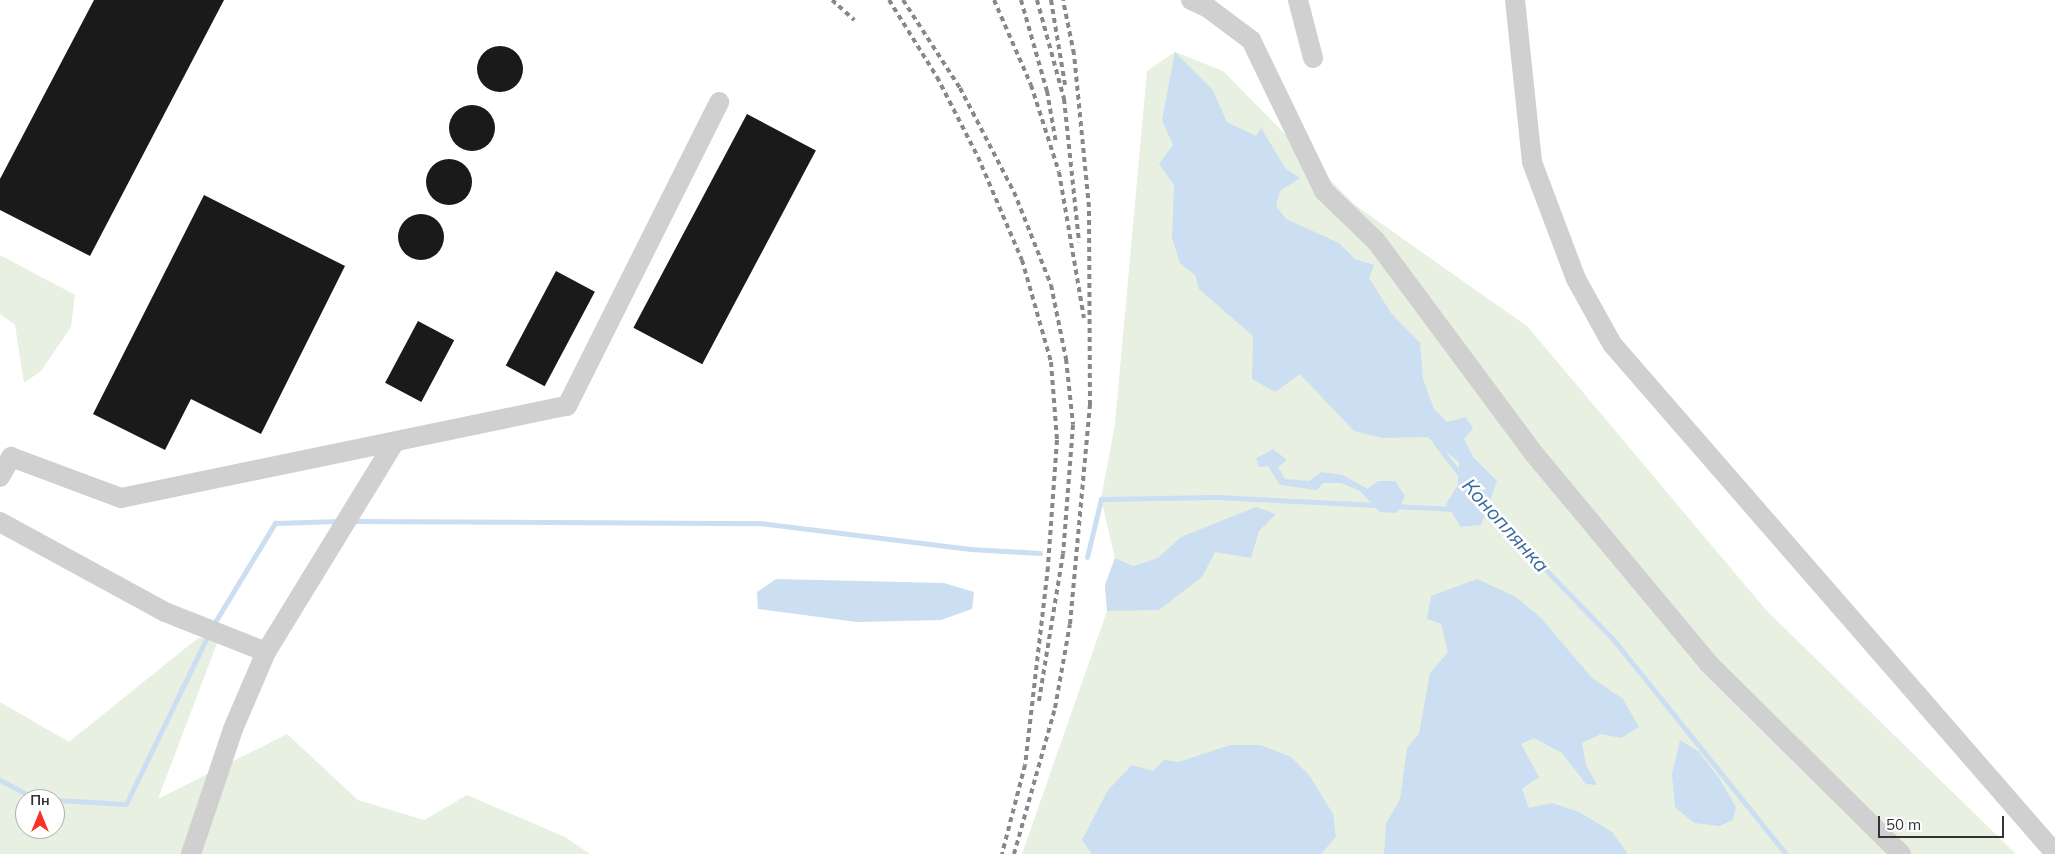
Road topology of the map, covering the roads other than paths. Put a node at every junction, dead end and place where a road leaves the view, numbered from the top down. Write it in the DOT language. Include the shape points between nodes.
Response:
graph roads {
  1 [pos="1191,0"];
  2 [pos="1298,0"];
  3 [pos="1515,0"];
  4 [pos="1313,58"];
  5 [pos="719,102"];
  6 [pos="394,443"];
  7 [pos="0,477"];
  8 [pos="0,522"];
  9 [pos="266,652"];
  10 [pos="2055,853"];
  11 [pos="191,854"];
  12 [pos="1901,854"];
  1 -- 12 [label="street" via="1208,8 1251,40 1324,191 1376,241 1541,462 1708,663"];
  2 -- 4 [label="street"];
  3 -- 10 [label="street" via="1532,162 1576,279 1612,344"];
  5 -- 6 [label="street" via="567,406"];
  6 -- 7 [label="street" via="121,498 11,457"];
  6 -- 9 [label="street"];
  8 -- 9 [label="street" via="165,612"];
  9 -- 11 [label="street" via="233,729"];
}
